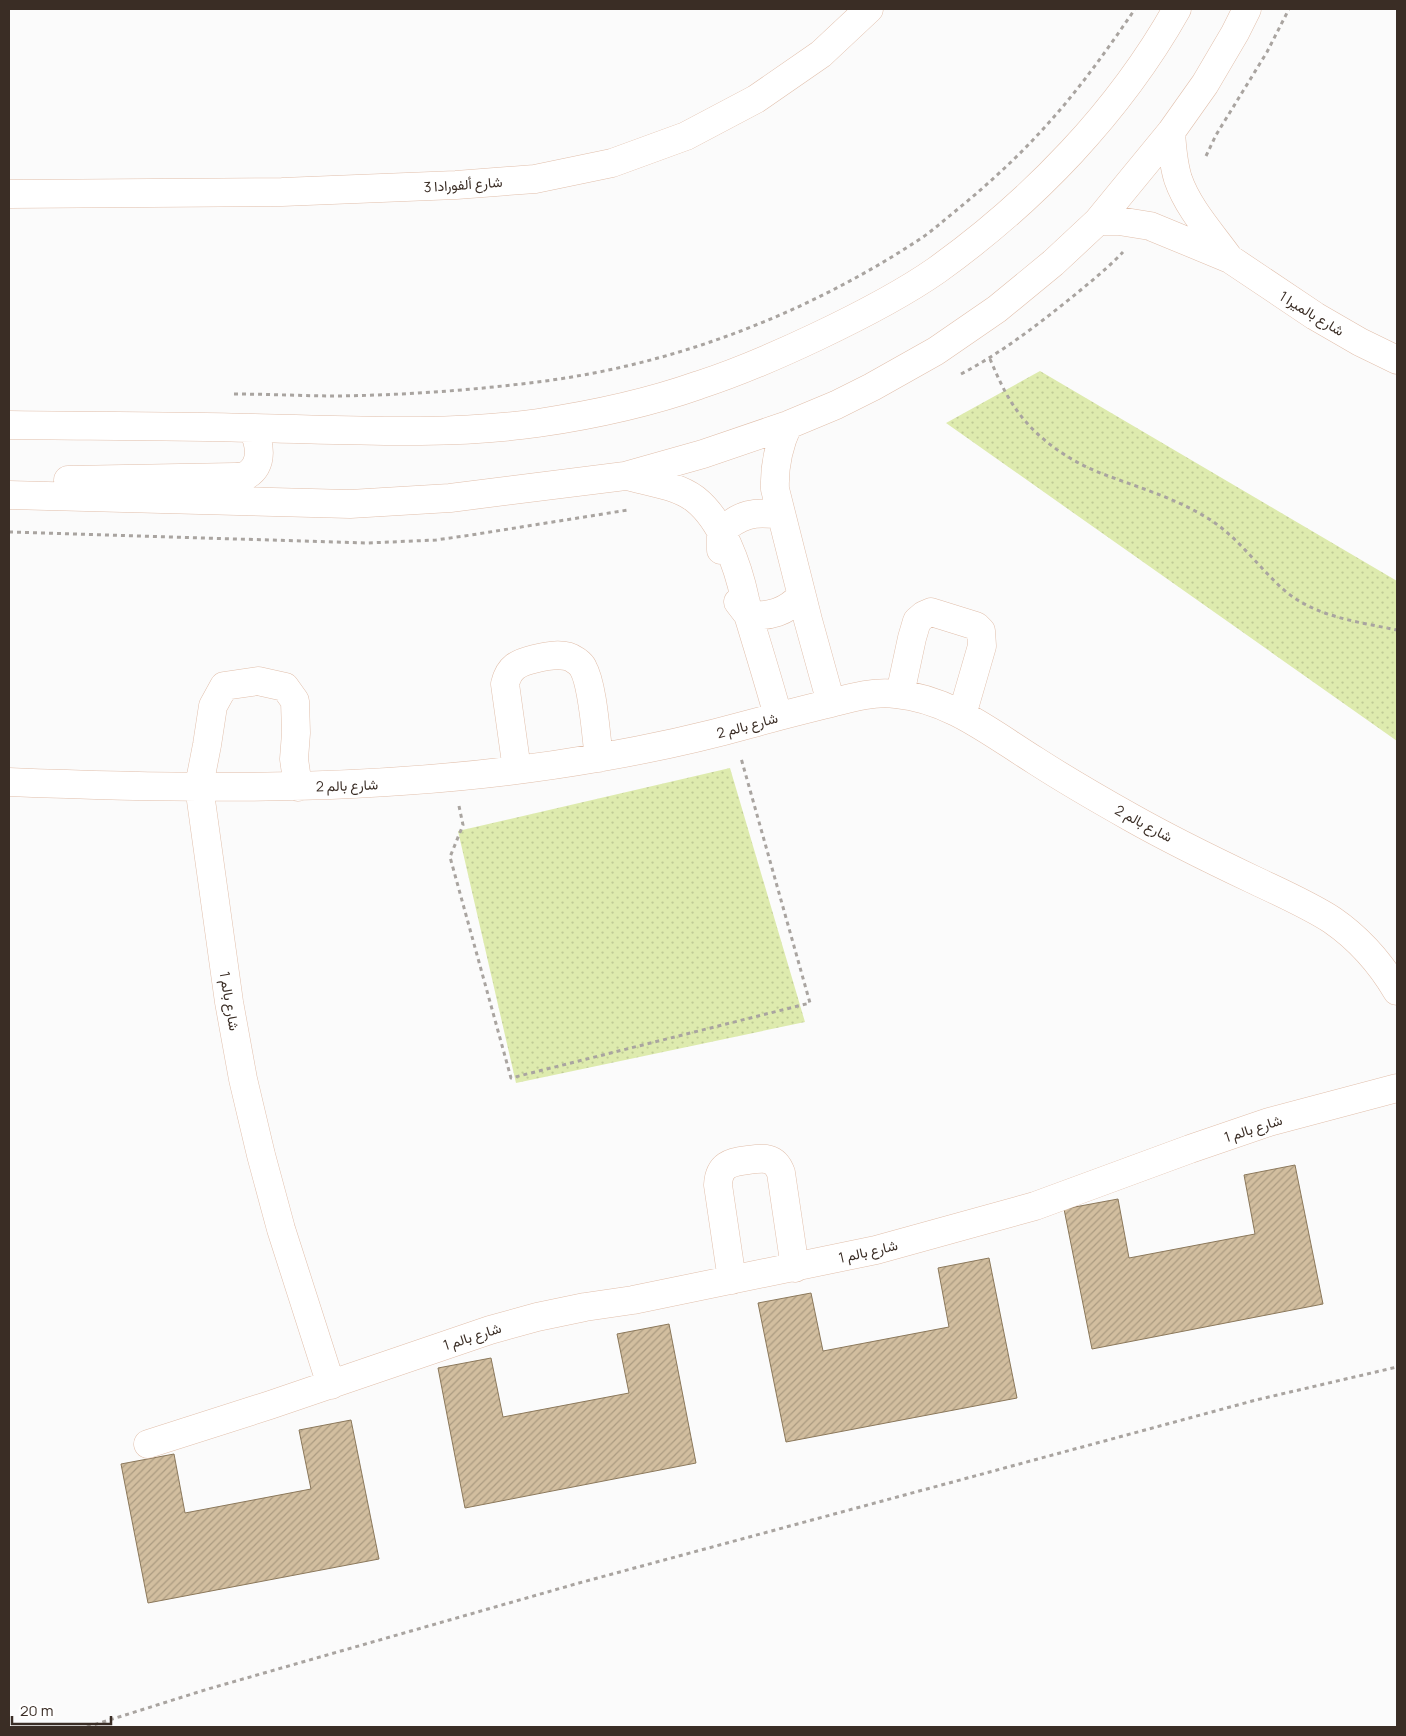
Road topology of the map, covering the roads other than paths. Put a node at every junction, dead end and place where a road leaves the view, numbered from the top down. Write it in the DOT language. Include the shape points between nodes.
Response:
graph roads {
  1 [pos="869,9"];
  2 [pos="1177,9"];
  3 [pos="1247,9"];
  4 [pos="1171,132"];
  5 [pos="9,194"];
  6 [pos="1098,221"];
  7 [pos="1230,259"];
  8 [pos="1397,360"];
  9 [pos="788,425"];
  10 [pos="9,426"];
  11 [pos="252,428"];
  12 [pos="625,476"];
  13 [pos="9,483"];
  14 [pos="9,495"];
  15 [pos="780,516"];
  16 [pos="720,531"];
  17 [pos="801,596"];
  18 [pos="748,615"];
  19 [pos="900,694"];
  20 [pos="831,703"];
  21 [pos="962,715"];
  22 [pos="778,716"];
  23 [pos="599,758"];
  24 [pos="517,770"];
  25 [pos="9,782"];
  26 [pos="199,786"];
  27 [pos="298,787"];
  28 [pos="1397,991"];
  29 [pos="1397,1088"];
  30 [pos="795,1268"];
  31 [pos="732,1280"];
  32 [pos="331,1385"];
  33 [pos="148,1444"];
  1 -- 5 [label="street, شارع ألفورادا 3" via="821,54 756,99 686,136 612,163 535,179 456,186 282,192"];
  2 -- 11 [label="street" via="1128,84 1071,154 1006,216 935,272 858,318 699,385 620,408 538,423 456,430"];
  3 -- 4 [label="street" via="1205,84"];
  4 -- 6 [label="street"];
  4 -- 7 [label="street, شارع بالميرا 1" via="1173,157 1182,188"];
  6 -- 7 [label="street, شارع بالميرا 1" via="1150,226"];
  6 -- 9 [label="street" via="997,309 936,351 836,405"];
  7 -- 8 [label="street, شارع بالميرا 1" via="1315,316"];
  9 -- 12 [label="street"];
  9 -- 15 [label="street" via="776,457 774,473"];
  10 -- 11 [label="street"];
  11 -- 13 [label="street" via="260,453 256,465 247,475 235,478 107,478"];
  12 -- 14 [label="street" via="450,498 350,504"];
  12 -- 16 [label="street" via="681,491 705,508"];
  15 -- 16 [label="street" via="764,512 748,514"];
  15 -- 17 [label="street"];
  16 -- 18 [label="street" via="741,582"];
  17 -- 18 [label="street" via="791,607 777,613"];
  17 -- 20 [label="street"];
  18 -- 22 [label="street"];
  19 -- 20 [label="street, شارع بالم 2" via="862,695"];
  19 -- 21 [label="street, شارع بالم 2" via="921,697"];
  19 -- 21 [label="street" via="917,621 932,612 976,626 981,631 982,646"];
  20 -- 22 [label="street, شارع بالم 2"];
  21 -- 28 [label="street, شارع بالم 2" via="1134,819 1334,922 1363,946"];
  22 -- 23 [label="street, شارع بالم 2"];
  23 -- 24 [label="street, شارع بالم 2"];
  23 -- 24 [label="street" via="583,668 567,656 547,656 518,664 507,673 505,684"];
  24 -- 27 [label="street, شارع بالم 2" via="390,783"];
  25 -- 26 [label="street, شارع بالم 2"];
  26 -- 27 [label="street, شارع بالم 2"];
  26 -- 27 [label="street" via="212,706 224,686 258,682 285,687 295,701 294,759"];
  26 -- 32 [label="street, شارع بالم 1" via="228,993 260,1155"];
  29 -- 30 [label="street, شارع بالم 1" via="1269,1122 1035,1206 876,1250"];
  30 -- 31 [label="street, شارع بالم 1"];
  30 -- 31 [label="street" via="779,1166 768,1158 732,1162 721,1172 718,1185"];
  31 -- 32 [label="street, شارع بالم 1" via="537,1317"];
  32 -- 33 [label="street, شارع بالم 1"];
}
